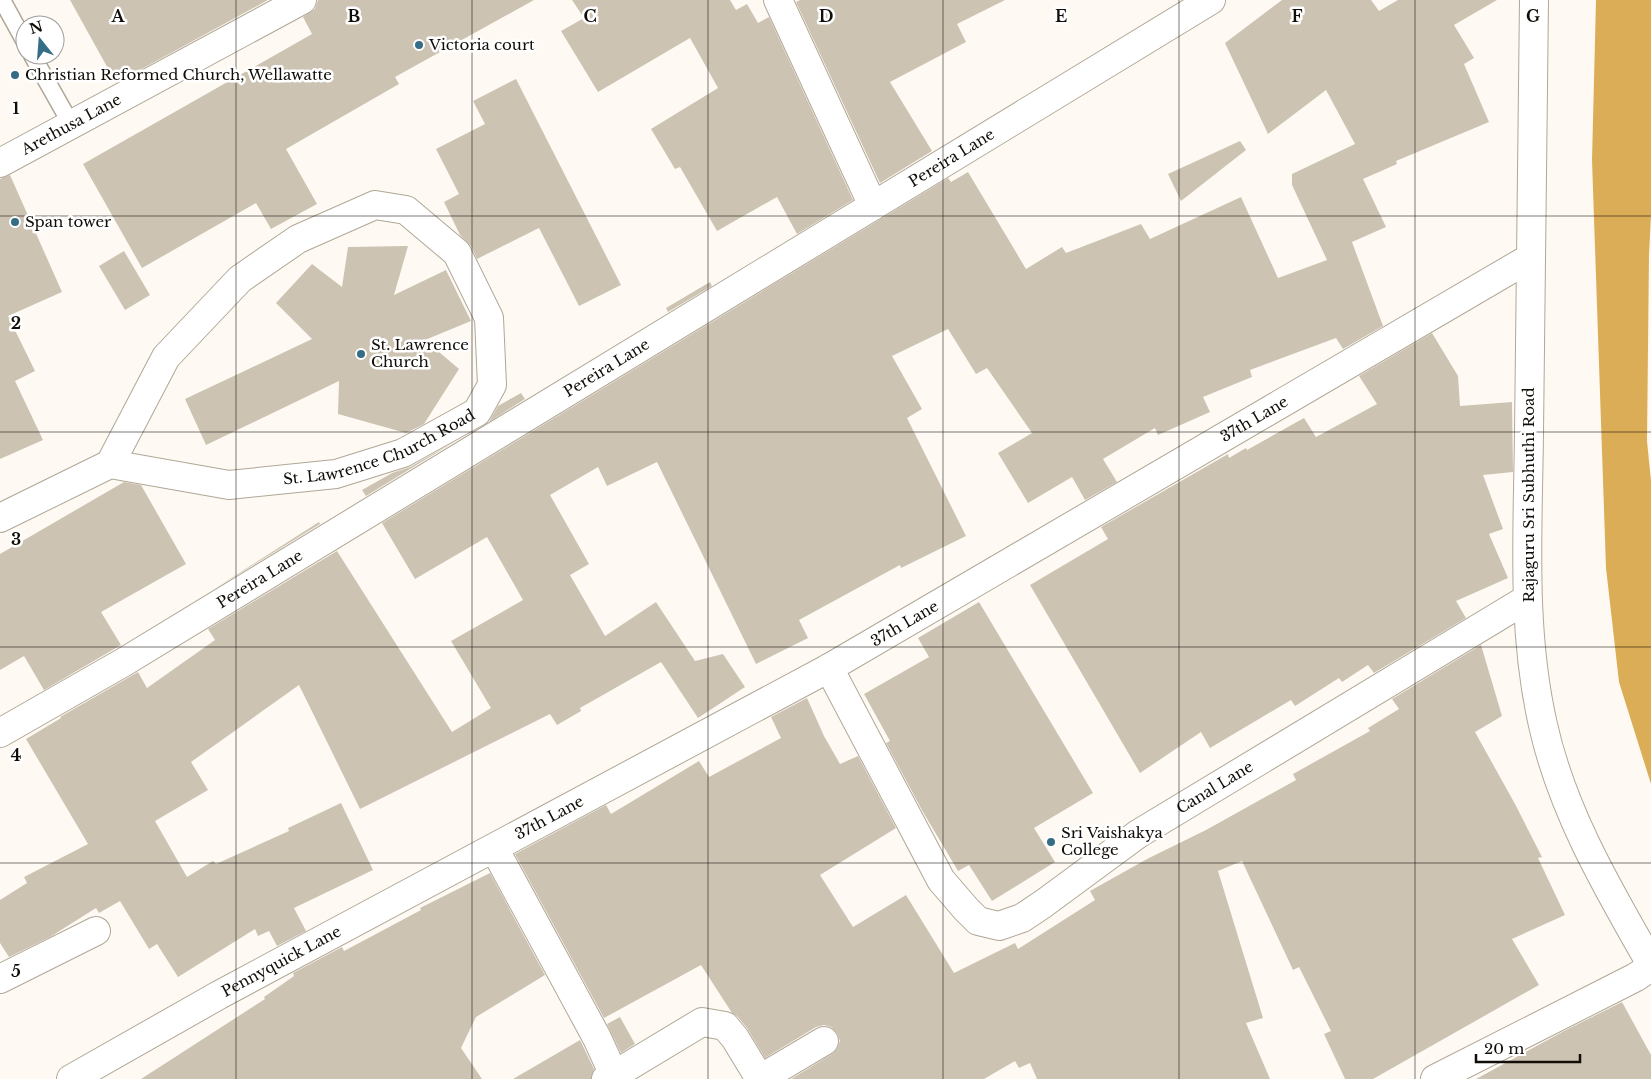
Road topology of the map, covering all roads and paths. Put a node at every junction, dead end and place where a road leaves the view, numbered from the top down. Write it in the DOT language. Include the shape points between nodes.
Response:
graph roads {
  1 [pos="2,0"];
  2 [pos="302,0"];
  3 [pos="778,0"];
  4 [pos="1211,0"];
  5 [pos="1534,0"];
  6 [pos="15,24"];
  7 [pos="38,65"];
  8 [pos="71,124"];
  9 [pos="0,163"];
  10 [pos="872,206"];
  11 [pos="1530,258"];
  12 [pos="110,464"];
  13 [pos="0,518"];
  14 [pos="1527,599"];
  15 [pos="829,668"];
  16 [pos="0,733"];
  17 [pos="494,848"];
  18 [pos="96,931"];
  19 [pos="1651,966"];
  20 [pos="0,978"];
  21 [pos="824,1041"];
  22 [pos="610,1077"];
  23 [pos="71,1079"];
  24 [pos="1435,1079"];
  1 -- 6 [label="lane"];
  2 -- 8 [label="street, Arethusa Lane"];
  3 -- 10 [label="street"];
  4 -- 10 [label="street, Pereira Lane"];
  5 -- 11 [label="street, Rajaguru Sri Subhuthi Road"];
  7 -- 8 [label="lane"];
  8 -- 9 [label="street, Arethusa Lane"];
  10 -- 16 [label="street, Pereira Lane" via="132,657"];
  11 -- 14 [label="street, Rajaguru Sri Subhuthi Road"];
  11 -- 15 [label="street, 37th Lane"];
  12 -- 12 [label="street, St. Lawrence Church Road" via="229,485 336,474 403,453 477,412 492,385 489,318 457,253 406,210 375,205 298,239 240,279 166,357"];
  12 -- 13 [label="street"];
  14 -- 15 [label="street, Canal Lane" via="1138,834 1044,904 1022,918 1000,926 978,922 941,880"];
  14 -- 19 [label="street, Rajaguru Sri Subhuthi Road" via="1531,662 1556,776 1606,884"];
  15 -- 17 [label="street, 37th Lane"];
  17 -- 22 [label="street" via="597,1038"];
  17 -- 23 [label="street, Pennyquick Lane" via="219,995"];
  18 -- 20 [label="street"];
  19 -- 24 [label="street" via="1636,977"];
  21 -- 22 [label="street" via="760,1079 726,1026 702,1022"];
}
